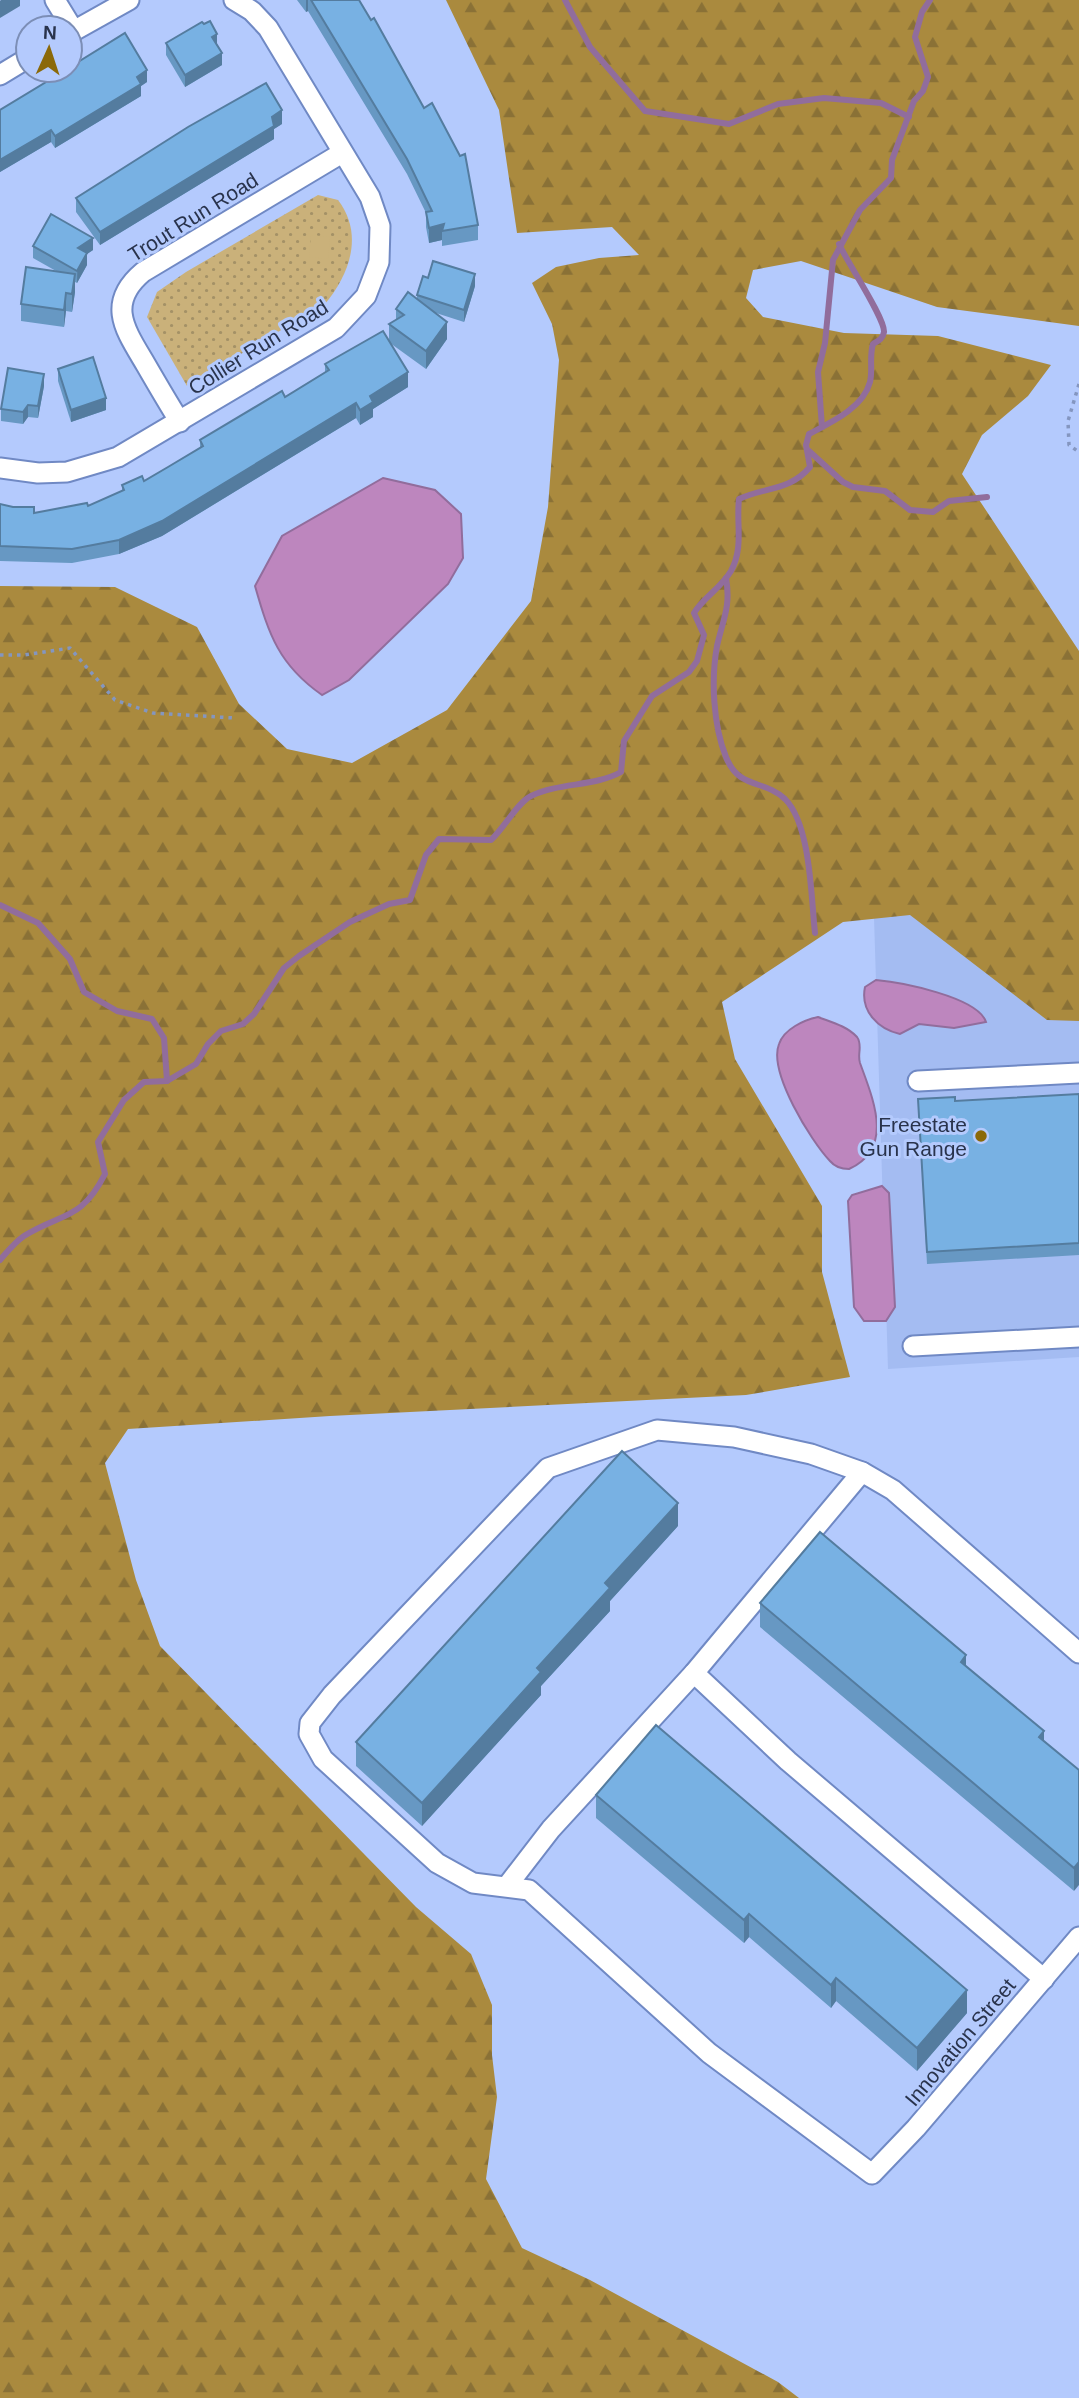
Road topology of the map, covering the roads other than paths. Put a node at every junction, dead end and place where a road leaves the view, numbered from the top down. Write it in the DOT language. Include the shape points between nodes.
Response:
graph roads {
  1 [pos="128,0"];
  2 [pos="234,0"];
  3 [pos="84,25"];
  4 [pos="342,153"];
  5 [pos="180,422"];
  6 [pos="0,468"];
  7 [pos="1079,1073"];
  8 [pos="918,1081"];
  9 [pos="1079,1337"];
  10 [pos="913,1346"];
  11 [pos="862,1472"];
  12 [pos="1079,1653"];
  13 [pos="694,1672"];
  14 [pos="507,1886"];
  15 [pos="1079,1937"];
  16 [pos="1044,1979"];
  1 -- 3 [label="street"];
  2 -- 4 [label="street, Collier Run Road" via="268,28"];
  4 -- 5 [label="street, Collier Run Road" via="370,197 380,226 379,262 366,296 336,328"];
  4 -- 5 [label="street, Trout Run Road" via="143,272 128,288 121,307 124,328"];
  5 -- 6 [label="street, Collier Run Road" via="136,449 93,466 38,473"];
  7 -- 8 [label="street"];
  9 -- 10 [label="street"];
  11 -- 12 [label="street" via="893,1490"];
  11 -- 13 [label="street"];
  11 -- 14 [label="street" via="811,1454 734,1437 657,1430 548,1468 332,1695 310,1723 309,1734 323,1759 437,1863 473,1884"];
  13 -- 14 [label="street" via="551,1829"];
  13 -- 16 [label="street" via="788,1761"];
  14 -- 16 [label="street, Innovation Street" via="529,1890 709,2053 872,2174"];
  15 -- 16 [label="street, Innovation Street"];
}
